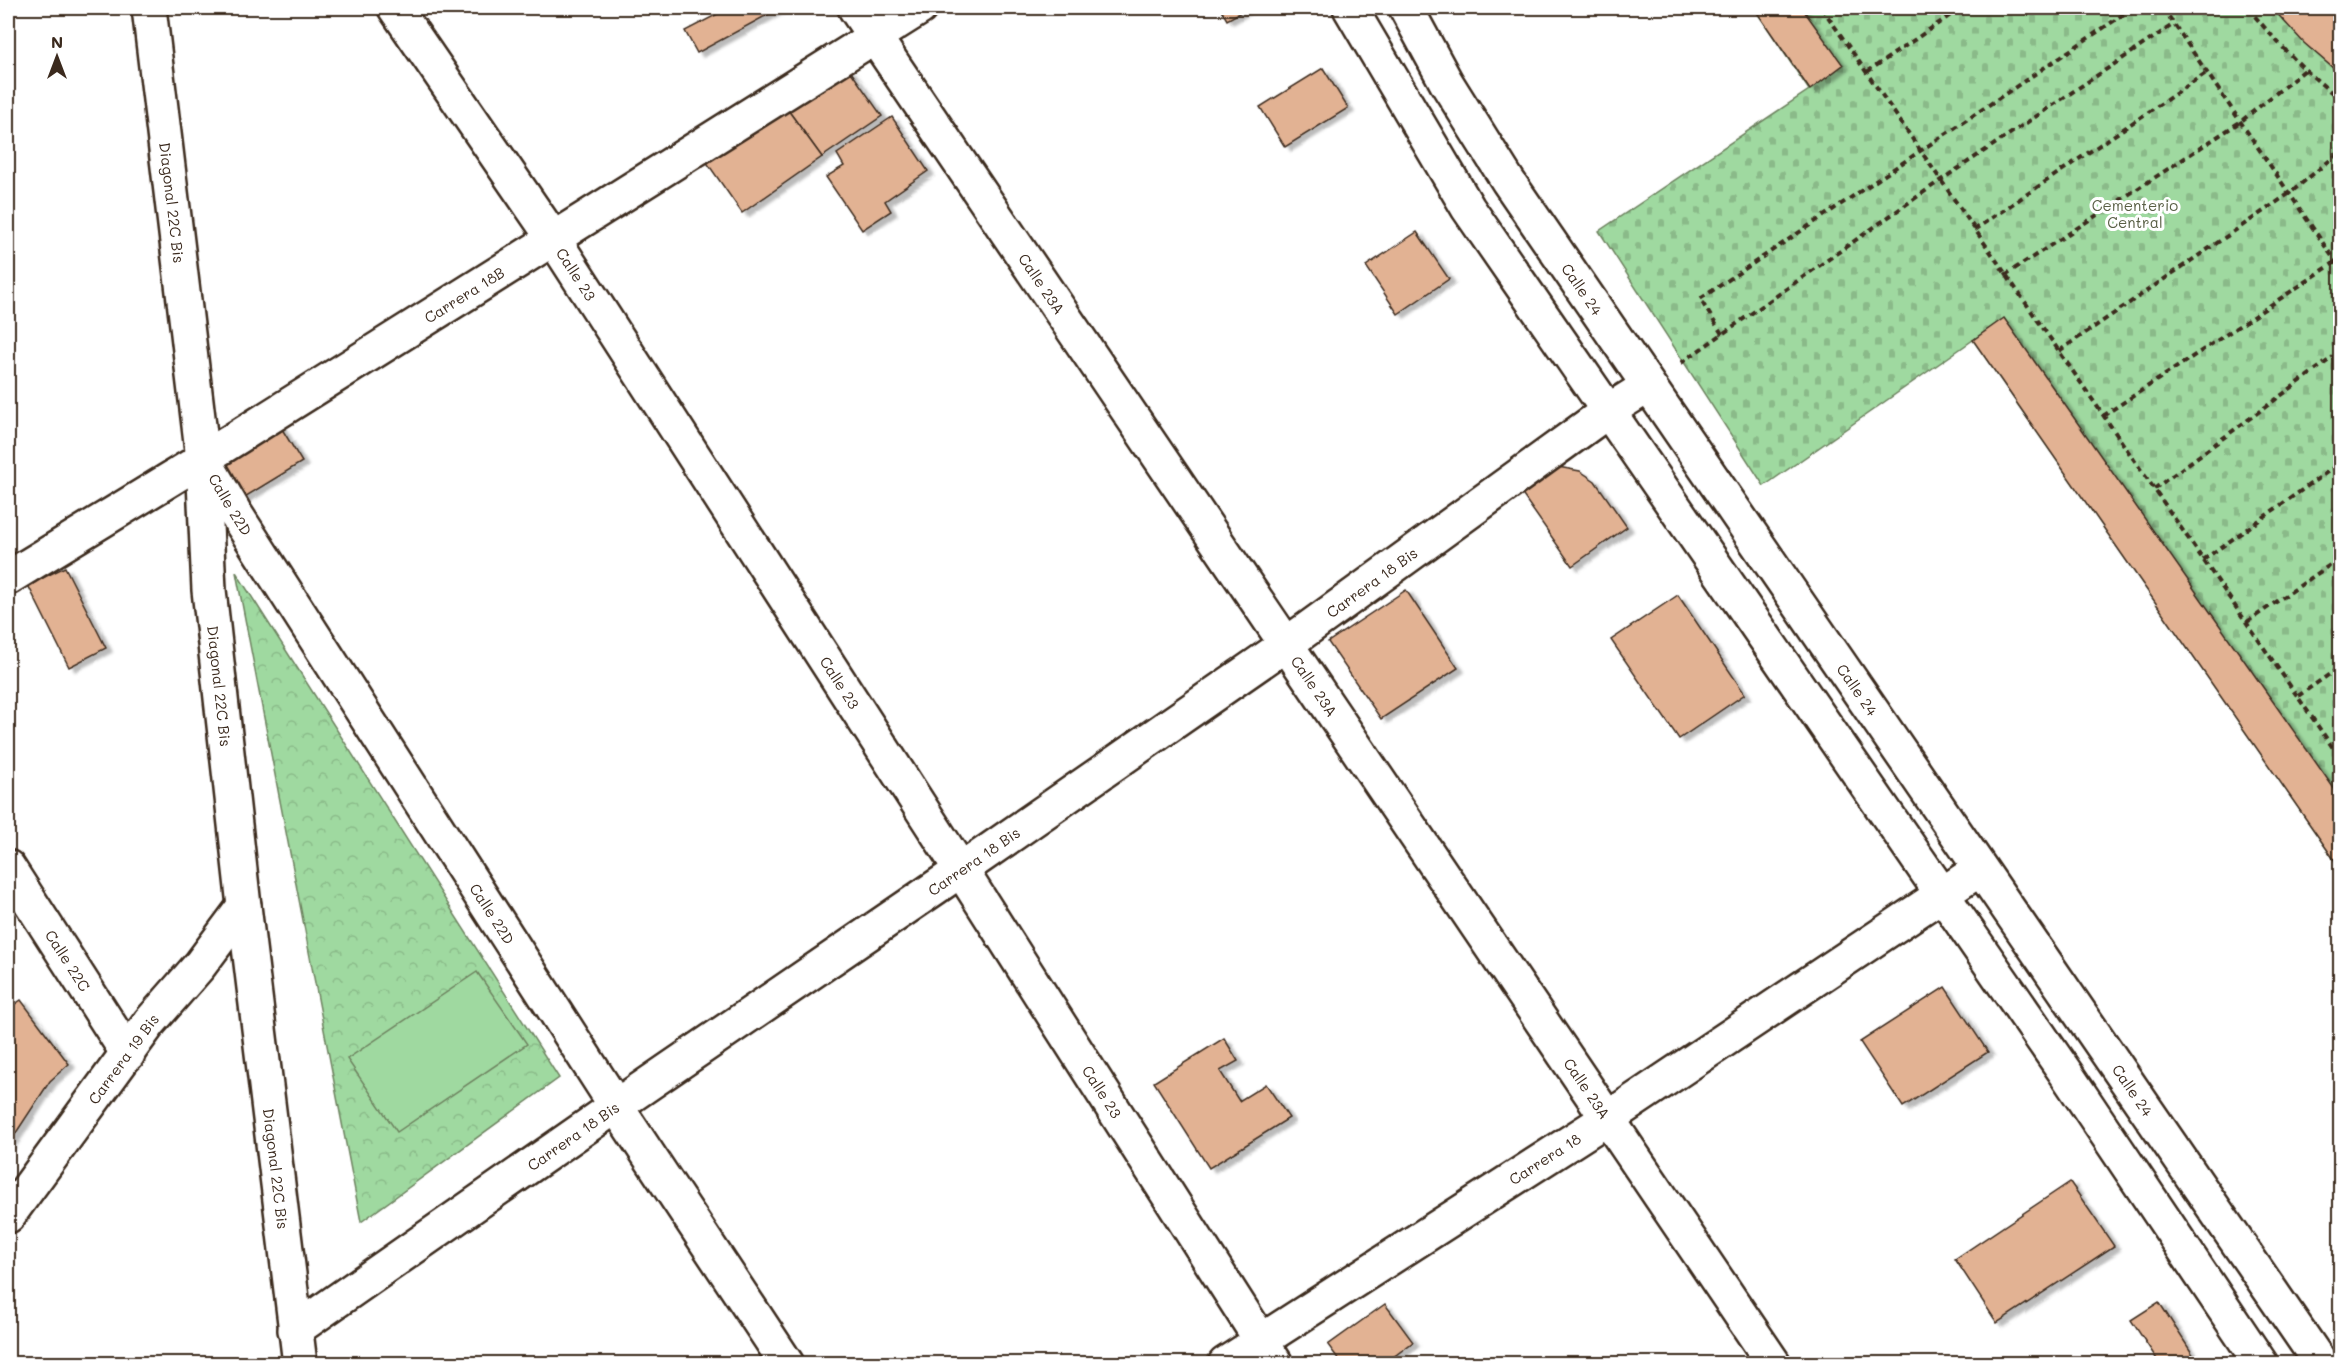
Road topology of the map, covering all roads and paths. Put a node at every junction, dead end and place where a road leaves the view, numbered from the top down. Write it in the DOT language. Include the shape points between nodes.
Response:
graph roads {
  1 [pos="149,8"];
  2 [pos="395,8"];
  3 [pos="855,8"];
  4 [pos="920,8"];
  5 [pos="1350,8"];
  6 [pos="1406,8"];
  7 [pos="1822,8"];
  8 [pos="1961,8"];
  9 [pos="2133,8"];
  10 [pos="2163,8"];
  11 [pos="2248,8"];
  12 [pos="2174,24"];
  13 [pos="876,35"];
  14 [pos="2305,70"];
  15 [pos="1867,72"];
  16 [pos="2206,73"];
  17 [pos="2340,99"];
  18 [pos="2240,122"];
  19 [pos="1921,151"];
  20 [pos="2340,152"];
  21 [pos="1941,180"];
  22 [pos="2290,193"];
  23 [pos="1974,230"];
  24 [pos="553,238"];
  25 [pos="2338,261"];
  26 [pos="2340,268"];
  27 [pos="2005,275"];
  28 [pos="1722,334"];
  29 [pos="2059,351"];
  30 [pos="2340,352"];
  31 [pos="1683,361"];
  32 [pos="1648,386"];
  33 [pos="1608,411"];
  34 [pos="2103,416"];
  35 [pos="203,459"];
  36 [pos="2340,463"];
  37 [pos="2154,489"];
  38 [pos="2340,558"];
  39 [pos="2203,560"];
  40 [pos="8,578"];
  41 [pos="2247,622"];
  42 [pos="1288,643"];
  43 [pos="2340,667"];
  44 [pos="2298,696"];
  45 [pos="2340,758"];
  46 [pos="8,867"];
  47 [pos="1980,869"];
  48 [pos="962,870"];
  49 [pos="1942,894"];
  50 [pos="244,906"];
  51 [pos="128,1054"];
  52 [pos="616,1106"];
  53 [pos="1608,1118"];
  54 [pos="8,1216"];
  55 [pos="295,1330"];
  56 [pos="1268,1352"];
  57 [pos="300,1364"];
  58 [pos="787,1364"];
  59 [pos="1225,1364"];
  60 [pos="1774,1364"];
  61 [pos="2261,1364"];
  62 [pos="2321,1364"];
  1 -- 35 [label="street, Diagonal 22C Bis"];
  2 -- 24 [label="street, Calle 23"];
  3 -- 13 [label="street, Calle 23A"];
  4 -- 13 [label="street, Carrera 18B"];
  5 -- 33 [label="street" via="1468,208"];
  6 -- 32 [label="street, Calle 24" via="1446,82 1508,181"];
  7 -- 15 [label="path"];
  8 -- 15 [label="path"];
  9 -- 19 [label="path"];
  10 -- 12 [label="path"];
  11 -- 14 [label="path"];
  12 -- 16 [label="path"];
  12 -- 21 [label="path"];
  13 -- 24 [label="street, Carrera 18B"];
  13 -- 42 [label="street, Calle 23A"];
  14 -- 17 [label="path"];
  14 -- 18 [label="path"];
  15 -- 19 [label="path"];
  16 -- 18 [label="path"];
  16 -- 23 [label="path"];
  18 -- 22 [label="path"];
  18 -- 27 [label="path"];
  19 -- 21 [label="path"];
  19 -- 28 [label="path" via="1700,299"];
  20 -- 22 [label="path"];
  21 -- 23 [label="path"];
  21 -- 28 [label="path"];
  22 -- 25 [label="path"];
  22 -- 29 [label="path"];
  23 -- 27 [label="path"];
  24 -- 35 [label="street, Carrera 18B"];
  24 -- 48 [label="street, Calle 23"];
  25 -- 26 [label="path"];
  25 -- 34 [label="path"];
  27 -- 29 [label="path"];
  28 -- 31 [label="path"];
  29 -- 34 [label="path"];
  30 -- 37 [label="path"];
  32 -- 33 [label="street, Carrera 18 Bis"];
  32 -- 47 [label="street, Calle 24"];
  33 -- 42 [label="street, Carrera 18 Bis"];
  33 -- 49 [label="street"];
  34 -- 37 [label="path"];
  35 -- 40 [label="street, Carrera 18B"];
  35 -- 50 [label="street, Diagonal 22C Bis" via="209,590"];
  35 -- 52 [label="street, Calle 22D"];
  36 -- 39 [label="path"];
  37 -- 39 [label="path"];
  38 -- 41 [label="path"];
  39 -- 41 [label="path"];
  41 -- 44 [label="path"];
  42 -- 48 [label="street, Carrera 18 Bis"];
  42 -- 53 [label="street, Calle 23A"];
  43 -- 44 [label="path"];
  44 -- 45 [label="path"];
  46 -- 51 [label="street, Calle 22C"];
  47 -- 49 [label="street, Carrera 18"];
  47 -- 62 [label="street, Calle 24"];
  48 -- 52 [label="street, Carrera 18 Bis"];
  48 -- 56 [label="street, Calle 23"];
  49 -- 53 [label="street, Carrera 18"];
  49 -- 61 [label="street"];
  50 -- 51 [label="street, Carrera 19 Bis"];
  50 -- 55 [label="street, Diagonal 22C Bis"];
  51 -- 54 [label="street, Carrera 19 Bis"];
  52 -- 55 [label="street, Carrera 18 Bis"];
  52 -- 58 [label="street, Calle 22D"];
  53 -- 56 [label="street, Carrera 18"];
  53 -- 60 [label="street, Calle 23A"];
  55 -- 57 [label="street, Diagonal 22C Bis"];
  56 -- 59 [label="street, Carrera 18"];
}
